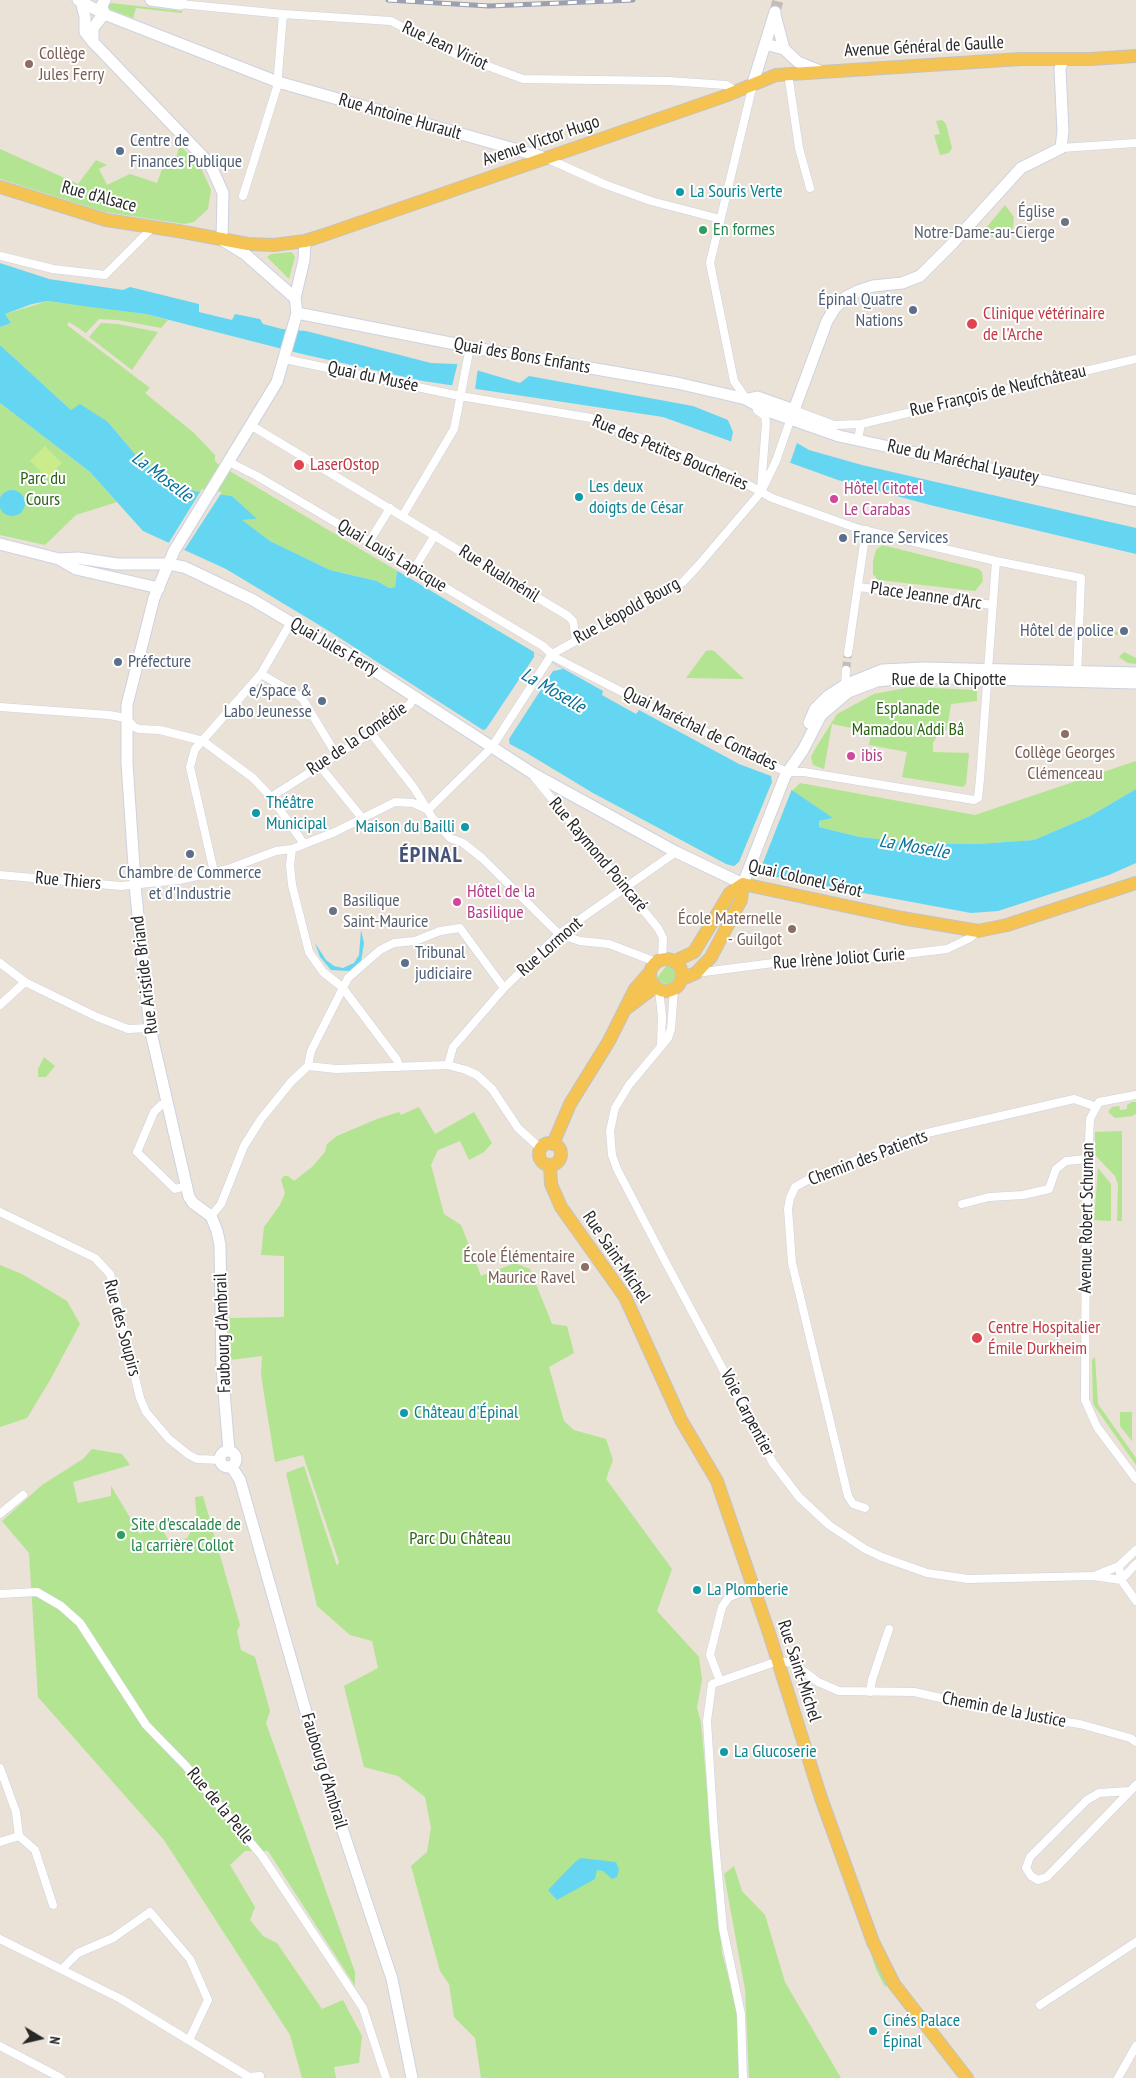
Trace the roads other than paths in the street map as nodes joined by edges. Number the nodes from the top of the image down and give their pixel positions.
1 (81, 0) edge
2 (105, 0) edge
3 (151, 0) edge
4 (180, 2) edge
5 (104, 14) junction
6 (283, 14) junction
7 (93, 42) junction
8 (765, 44) junction
9 (784, 49) junction
10 (1136, 56) edge
11 (1063, 59) junction
12 (820, 71) junction
13 (788, 74) junction
14 (278, 82) junction
15 (754, 83) junction
16 (736, 91) junction
17 (1136, 143) edge
18 (1061, 148) junction
19 (546, 158) junction
20 (0, 187) edge
21 (810, 188) dead end
22 (244, 196) dead end
23 (720, 219) junction
24 (152, 228) junction
25 (222, 240) junction
26 (305, 241) junction
27 (0, 256) edge
28 (295, 298) junction
29 (297, 314) junction
30 (470, 347) junction
31 (285, 359) junction
32 (1136, 359) edge
33 (461, 392) junction
34 (746, 399) junction
35 (792, 414) junction
36 (861, 424) junction
37 (252, 426) junction
38 (858, 439) junction
39 (229, 462) junction
40 (761, 492) junction
41 (1136, 501) edge
42 (390, 508) junction
43 (405, 517) junction
44 (866, 530) junction
45 (435, 535) junction
46 (369, 542) junction
47 (0, 544) edge
48 (59, 559) junction
49 (996, 561) junction
50 (168, 564) junction
51 (414, 569) junction
52 (858, 587) junction
53 (156, 593) junction
54 (993, 605) junction
55 (291, 622) junction
56 (576, 640) junction
57 (848, 653) tunnel mouth
58 (550, 656) junction
59 (846, 670) tunnel mouth
60 (262, 674) junction
61 (1136, 674) edge
62 (988, 675) junction
63 (1077, 677) junction
64 (1136, 682) edge
65 (845, 690) junction
66 (416, 696) junction
67 (0, 708) edge
68 (126, 718) junction
69 (370, 733) junction
70 (203, 741) junction
71 (492, 747) junction
72 (336, 754) junction
73 (319, 765) junction
74 (532, 773) junction
75 (785, 776) junction
76 (271, 797) junction
77 (428, 810) junction
78 (362, 818) junction
79 (304, 844) junction
80 (292, 849) junction
81 (676, 852) junction
82 (214, 872) junction
83 (0, 875) edge
84 (1136, 883) edge
85 (743, 884) junction
86 (135, 886) junction
87 (624, 888) junction
88 (978, 930) junction
89 (559, 934) junction
90 (0, 963) edge
91 (658, 963) junction
92 (696, 973) junction
93 (25, 982) junction
94 (678, 984) junction
95 (342, 987) junction
96 (504, 988) junction
97 (657, 989) junction
98 (0, 1005) edge
99 (627, 1008) junction
100 (150, 1028) junction
101 (661, 1045) junction
102 (448, 1065) junction
103 (308, 1066) junction
104 (399, 1067) junction
105 (1136, 1095) edge
106 (167, 1102) junction
107 (1094, 1106) junction
108 (547, 1146) junction
109 (1087, 1159) junction
110 (550, 1165) junction
111 (186, 1186) junction
112 (962, 1204) dead end
113 (0, 1212) edge
114 (212, 1216) junction
115 (229, 1451) junction
116 (220, 1460) junction
117 (231, 1466) junction
118 (1136, 1479) edge
119 (23, 1495) dead end
120 (865, 1508) dead end
121 (0, 1514) edge
122 (1136, 1550) edge
123 (1136, 1564) edge
124 (1119, 1566) junction
125 (1093, 1576) junction
126 (1121, 1580) junction
127 (753, 1588) junction
128 (0, 1594) edge
129 (1136, 1601) edge
130 (889, 1629) dead end
131 (778, 1661) junction
132 (720, 1681) junction
133 (870, 1692) junction
134 (1136, 1742) edge
135 (0, 1768) edge
136 (1136, 1785) edge
137 (1129, 1792) junction
138 (19, 1836) junction
139 (0, 1842) edge
140 (53, 1904) dead end
141 (0, 1939) edge
142 (1136, 1942) edge
143 (62, 1969) junction
144 (1040, 2005) dead end
145 (189, 2040) junction
146 (0, 2046) edge
147 (1136, 2046) edge
148 (260, 2076) dead end
149 (61, 2078) edge
150 (386, 2078) edge
151 (412, 2078) edge
152 (743, 2078) edge
153 (967, 2078) edge
154 (1118, 2078) edge

1 - 5 street, Rue Antoine Hurault
1 - 7 street
2 - 5 street
3 - 4 street
4 - 6 street, Rue Jean Viriot
5 - 7 street
5 - 14 street, Rue Antoine Hurault
6 - 14 street
6 - 16 street, Rue Jean Viriot
7 - 25 street
8 - 9 street
8 - 9 street
8 - 15 street
9 - 12 street
10 - 11 main road, Avenue Général de Gaulle
11 - 12 main road, Avenue Général de Gaulle
11 - 18 street
12 - 13 main road, Avenue Général de Gaulle
13 - 15 main road, Avenue Victor Hugo
13 - 21 street
14 - 19 street, Rue Antoine Hurault
14 - 22 street
15 - 16 main road, Avenue Victor Hugo
15 - 23 street
16 - 19 main road, Avenue Victor Hugo
17 - 18 street
18 - 35 street
19 - 23 street, Rue Antoine Hurault
19 - 26 main road, Avenue Victor Hugo
20 - 24 main road, Rue d'Alsace
23 - 34 street
24 - 25 main road, Rue d'Alsace
24 - 27 street
25 - 26 main road, Avenue Victor Hugo
25 - 28 street
26 - 28 street
28 - 29 street
29 - 30 street, Quai des Bons Enfants
29 - 31 street, Rue Aristide Briand
30 - 33 street
30 - 34 street, Quai des Bons Enfants
31 - 33 street, Quai du Musée
31 - 37 street, Rue Aristide Briand
32 - 36 street, Rue François de Neufchâteau
33 - 40 street, Rue des Petites Boucheries
33 - 43 street
34 - 35 street, Quai des Bons Enfants
34 - 40 street
35 - 36 street, Rue François de Neufchâteau
35 - 38 street, Rue du Maréchal Lyautey
35 - 40 street, Rue Léopold Bourg
36 - 38 street
37 - 39 street, Rue Aristide Briand
37 - 42 street, Rue Rualménil
38 - 41 street, Rue du Maréchal Lyautey
39 - 46 street, Quai Louis Lapicque
39 - 50 street, Rue Aristide Briand
40 - 44 street, Rue des Petites Boucheries
40 - 56 street, Rue Léopold Bourg
42 - 43 street, Rue Rualménil
42 - 46 street
43 - 45 street, Rue Rualménil
44 - 49 street
44 - 52 street
45 - 51 street
45 - 56 street, Rue Rualménil
46 - 51 street, Quai Louis Lapicque
47 - 48 street
48 - 50 street, Quai Jules Ferry
48 - 53 street
49 - 54 street
49 - 63 street
50 - 53 street, Rue Aristide Briand
50 - 55 street, Quai Jules Ferry
51 - 58 street, Quai Louis Lapicque
52 - 54 street, Place Jeanne d'Arc
52 - 57 street
53 - 68 street, Rue Aristide Briand
54 - 62 street
55 - 60 street
55 - 66 street, Quai Jules Ferry
56 - 58 street, Rue Léopold Bourg
58 - 71 street
58 - 75 street, Quai Maréchal de Contades
59 - 65 street
60 - 70 street
60 - 72 street
61 - 63 street, Rue de la Chipotte
62 - 63 street, Rue de la Chipotte
62 - 65 street, Rue de la Chipotte
62 - 75 street, Quai Maréchal de Contades
63 - 64 street, Rue de la Chipotte
65 - 75 street, Rue de la Chipotte
66 - 69 street, Rue de la Comédie
66 - 71 street, Quai Jules Ferry
67 - 68 street
68 - 70 street
68 - 86 street, Rue Aristide Briand
69 - 72 street, Rue de la Comédie
69 - 77 street
70 - 76 street
70 - 82 street
71 - 74 street, Quai Colonel Sérot
71 - 77 street
72 - 73 street, Rue de la Comédie
73 - 76 street, Rue de la Comédie
73 - 78 street
74 - 81 street, Quai Colonel Sérot
74 - 87 street, Rue Raymond Poincaré
75 - 85 street, Rue de la Chipotte
76 - 79 street
77 - 78 street, Rue Thiers
77 - 89 street
78 - 79 street, Rue Thiers
79 - 80 street, Rue Thiers
80 - 82 street, Rue Thiers
80 - 95 street
81 - 85 street, Quai Colonel Sérot
81 - 87 street, Rue Lormont
82 - 86 street, Rue Thiers
83 - 86 street, Rue Thiers
84 - 88 main road, Quai Colonel Sérot
85 - 88 main road, Quai Colonel Sérot
85 - 91 main road
85 - 92 main road
86 - 100 street, Rue Aristide Briand
87 - 89 street, Rue Lormont
87 - 91 street, Rue Raymond Poincaré
88 - 92 street, Rue Irène Joliot Curie
89 - 91 street
89 - 96 street, Rue Lormont
90 - 93 street
91 - 94 main road
91 - 97 main road
91 - 99 main road
92 - 94 main road
93 - 98 street
93 - 100 street
94 - 97 main road
94 - 101 street, Voie Carpentier
95 - 96 street
95 - 103 street
95 - 104 street
96 - 102 street, Rue Lormont
97 - 99 main road
97 - 101 street
99 - 108 main road
100 - 106 street, Rue Aristide Briand
101 - 125 street, Voie Carpentier
102 - 104 street
102 - 108 street
103 - 104 street
103 - 114 street
105 - 107 street
106 - 111 street, Rue Aristide Briand
106 - 111 street
107 - 109 street, Avenue Robert Schuman
107 - 120 street, Chemin des Patients
108 - 110 main road
108 - 110 main road
109 - 112 street
109 - 118 street, Avenue Robert Schuman
110 - 127 main road, Rue Saint-Michel
111 - 114 street, Rue Aristide Briand
113 - 116 street, Rue des Soupirs
114 - 115 street, Faubourg d'Ambrail
115 - 116 street
115 - 117 street
116 - 117 street
117 - 151 street, Faubourg d'Ambrail
119 - 121 street
122 - 124 street, Voie Carpentier
123 - 126 street
124 - 125 street, Voie Carpentier
124 - 126 street
125 - 126 street, Voie Carpentier
126 - 129 street
127 - 131 main road, Rue Saint-Michel
127 - 132 street
128 - 150 street, Rue de la Pelle
130 - 133 street
131 - 132 street
131 - 133 street, Chemin de la Justice
131 - 153 main road, Rue Saint-Michel
132 - 152 street
133 - 134 street, Chemin de la Justice
135 - 138 street
136 - 137 street
137 - 137 street
138 - 139 street
138 - 140 street
141 - 143 street
142 - 144 street
143 - 145 street
143 - 145 street
145 - 148 street
146 - 149 street
147 - 154 street

